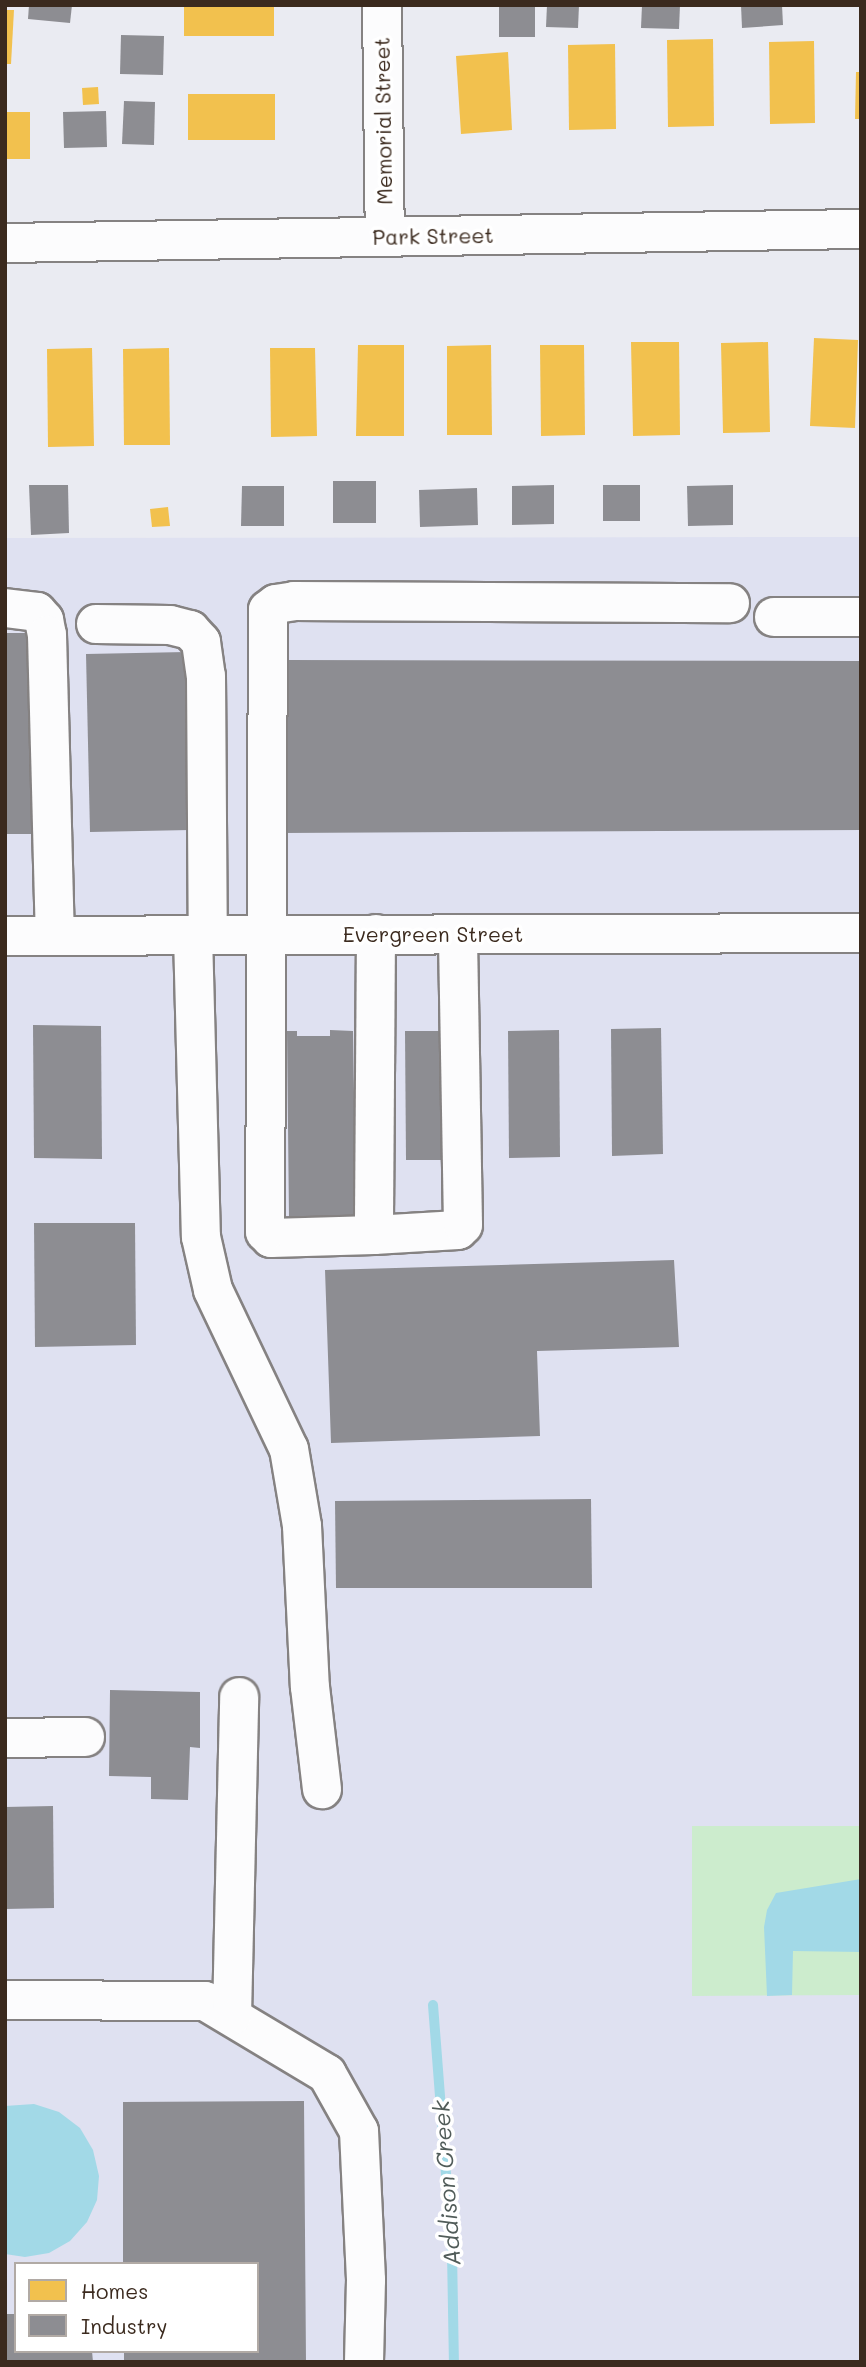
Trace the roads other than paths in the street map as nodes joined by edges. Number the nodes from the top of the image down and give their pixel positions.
1 (382, 5) edge
2 (861, 229) edge
3 (385, 237) junction
4 (5, 243) edge
5 (730, 603) dead end
6 (5, 608) edge
7 (774, 617) dead end
8 (861, 617) edge
9 (96, 624) dead end
10 (861, 933) edge
11 (267, 934) junction
12 (376, 934) junction
13 (458, 934) junction
14 (55, 935) junction
15 (201, 935) junction
16 (5, 936) edge
17 (374, 1235) junction
18 (239, 1697) dead end
19 (85, 1737) dead end
20 (5, 1738) edge
21 (321, 1789) dead end
22 (5, 2000) edge
23 (232, 2016) junction
24 (364, 2362) edge

1 - 3 street, Memorial Street
2 - 3 street, Park Street
3 - 4 street, Park Street
5 - 11 street
6 - 14 street
7 - 8 street
9 - 15 street
10 - 13 street, Evergreen Street
11 - 12 street, Evergreen Street
11 - 15 street, Evergreen Street
11 - 17 street
12 - 13 street, Evergreen Street
12 - 17 street
13 - 17 street
14 - 15 street, Evergreen Street
14 - 16 street, Evergreen Street
15 - 21 street
18 - 23 street
19 - 20 street
22 - 23 street
23 - 24 street

